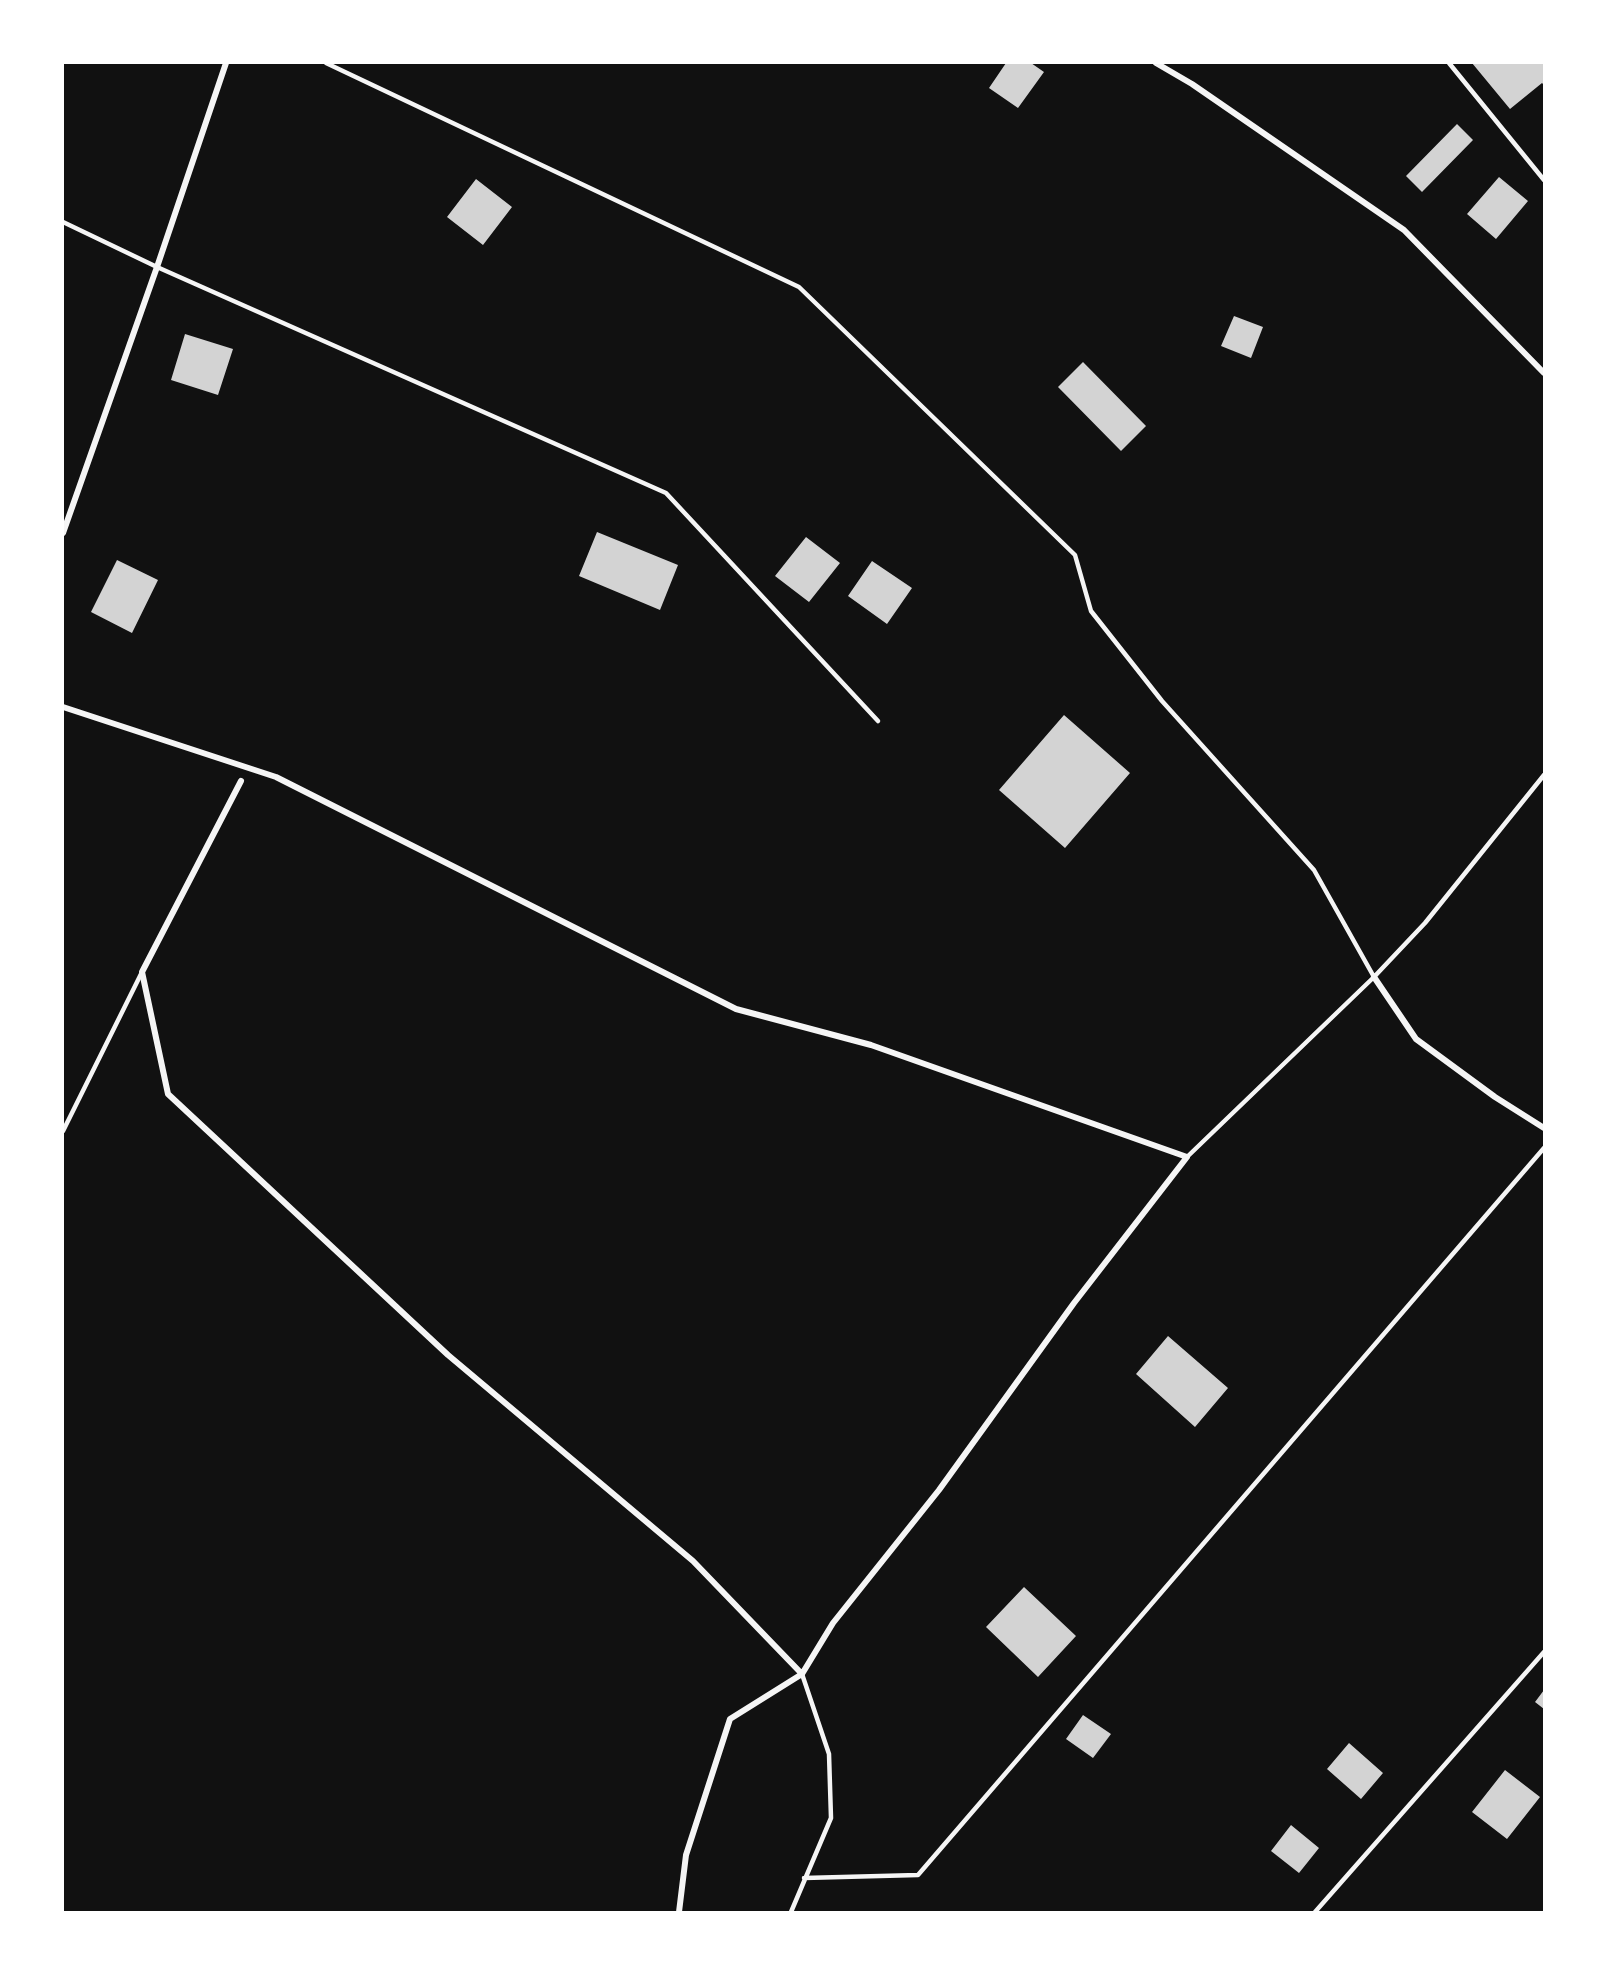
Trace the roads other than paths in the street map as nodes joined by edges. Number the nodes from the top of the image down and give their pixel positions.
1 (226, 63) edge
2 (326, 63) edge
3 (1156, 63) edge
4 (1449, 63) edge
5 (1544, 180) edge
6 (63, 222) edge
7 (157, 267) junction
8 (1544, 373) edge
9 (63, 533) edge
10 (63, 707) edge
11 (878, 721) dead end
12 (1544, 775) edge
13 (241, 782) dead end
14 (142, 972) junction
15 (1374, 977) junction
16 (1544, 1128) edge
17 (63, 1131) edge
18 (1544, 1148) edge
19 (1187, 1156) junction
20 (1544, 1652) edge
21 (802, 1674) junction
22 (804, 1878) junction
23 (680, 1912) edge
24 (791, 1912) edge
25 (1315, 1912) edge

1 - 7 street
2 - 15 lane
3 - 8 street
4 - 5 lane
6 - 7 lane
7 - 9 street
7 - 11 lane
10 - 19 street
12 - 15 lane
13 - 14 street
14 - 17 lane
14 - 21 street
15 - 16 street
15 - 19 lane
18 - 22 lane
19 - 21 street
20 - 25 lane
21 - 22 lane
21 - 23 street
22 - 24 lane

